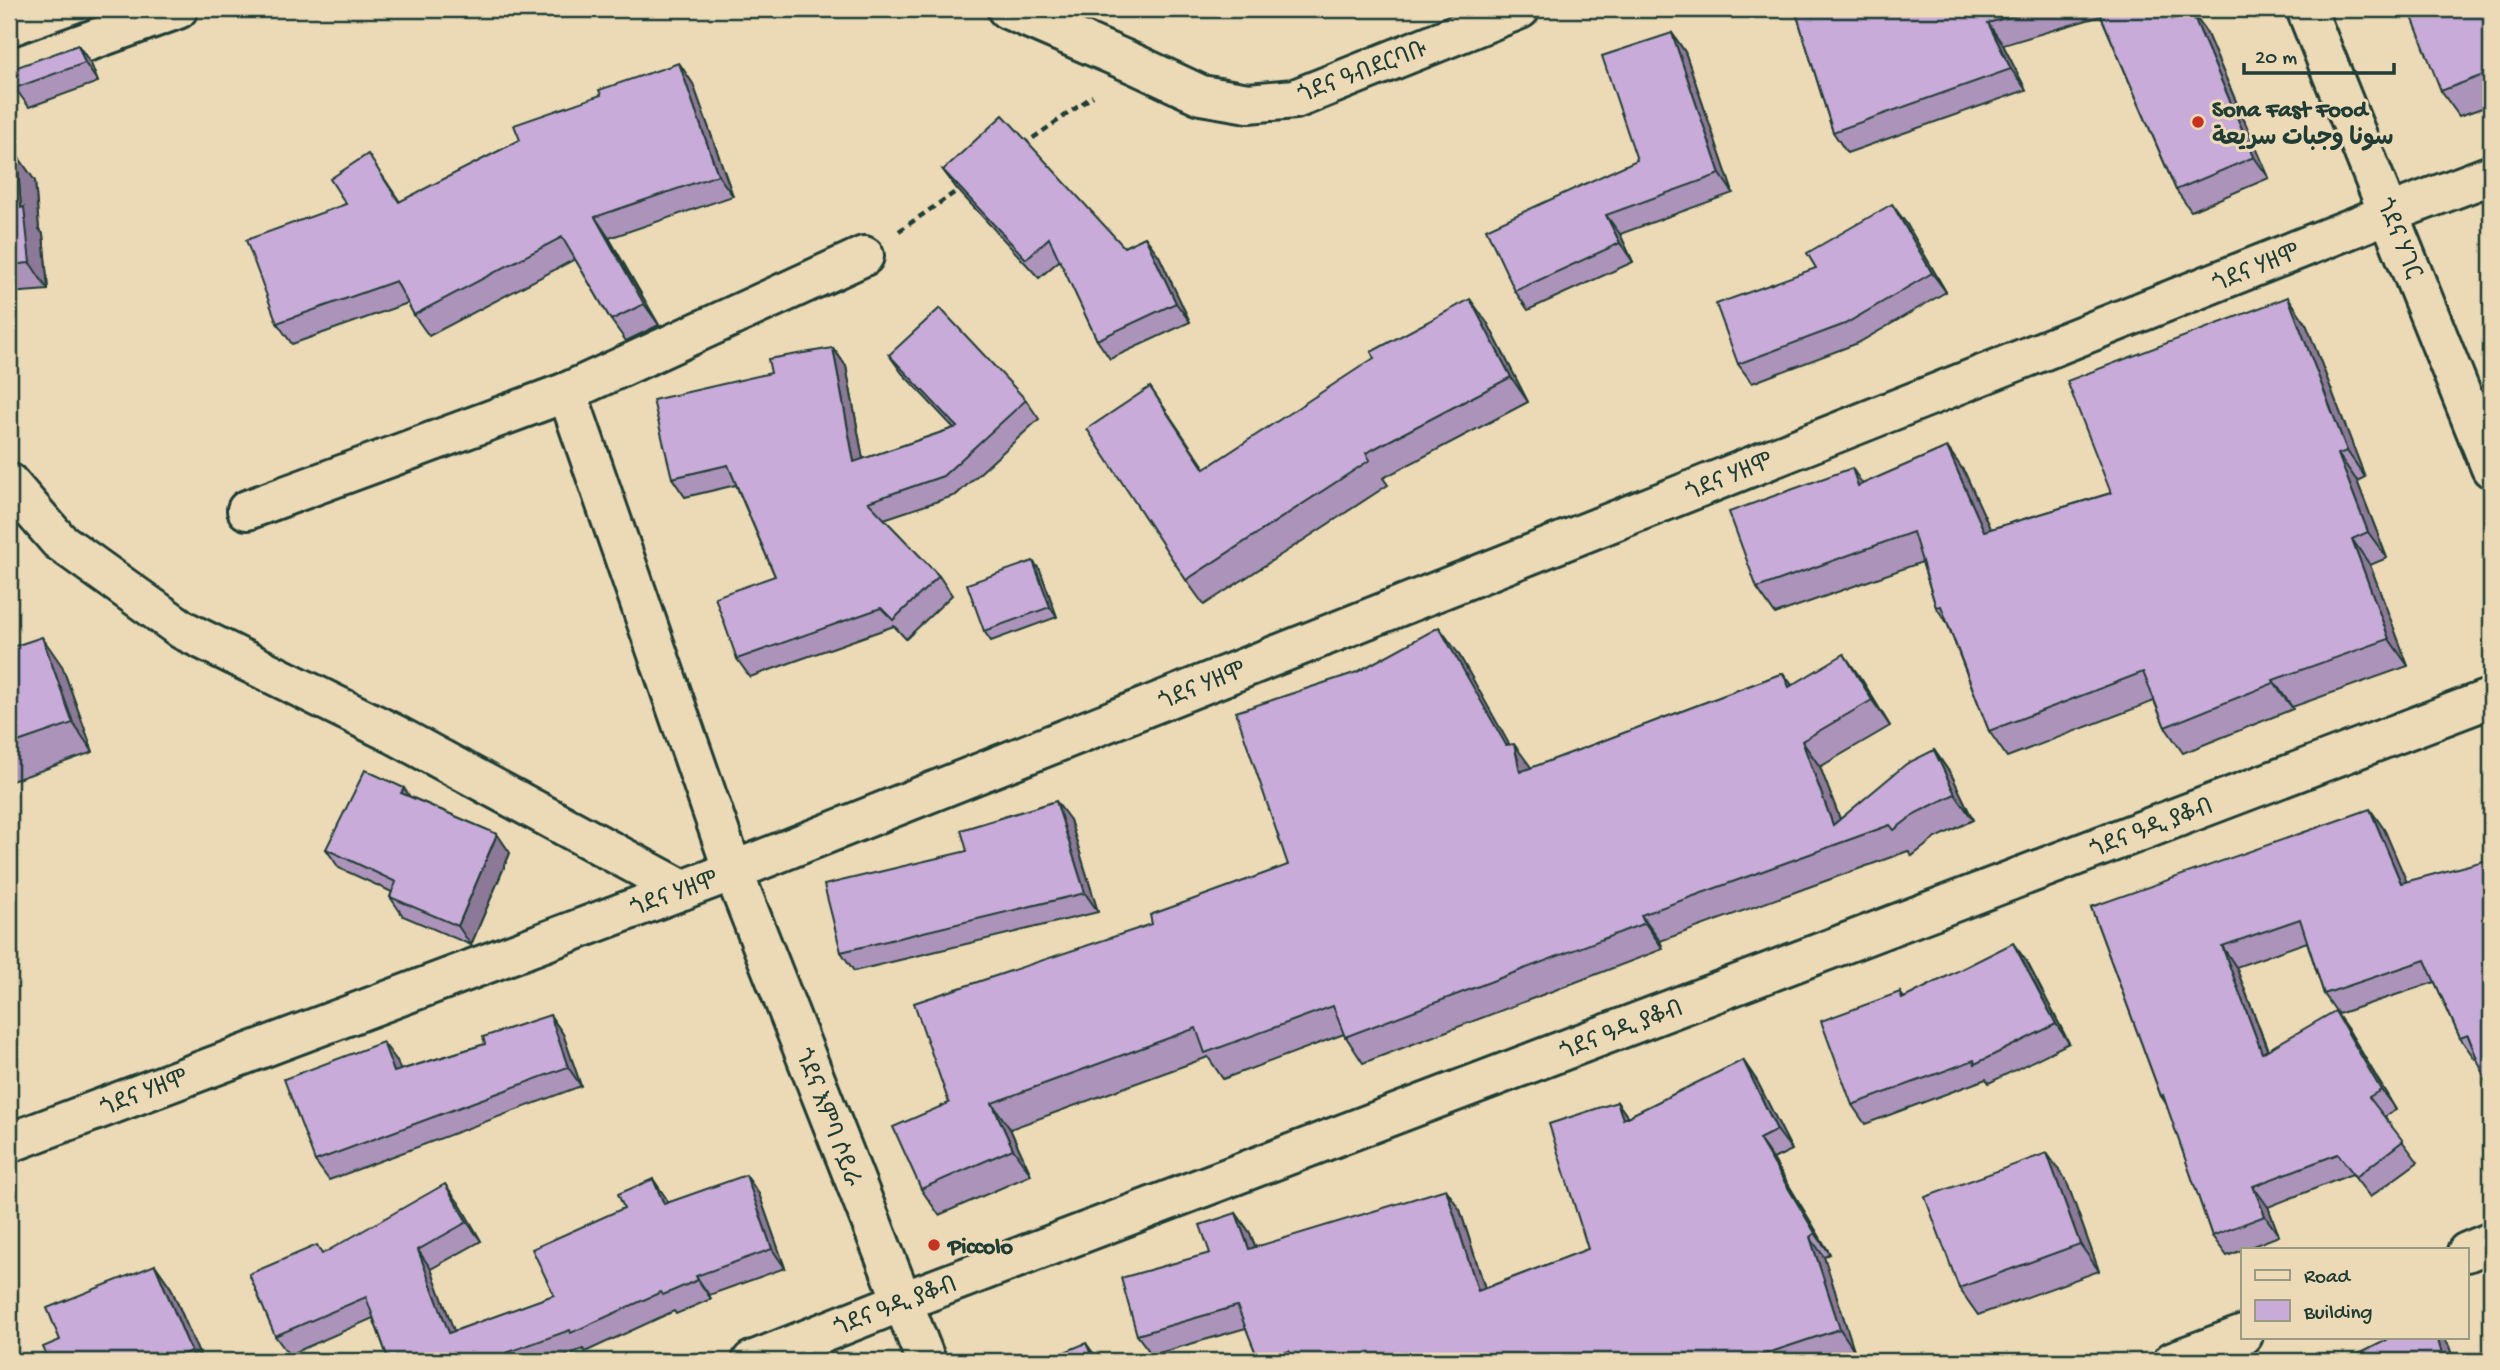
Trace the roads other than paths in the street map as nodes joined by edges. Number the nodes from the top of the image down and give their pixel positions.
1 (178, 9) edge
2 (1007, 9) edge
3 (1520, 9) edge
4 (2306, 9) edge
5 (9, 70) edge
6 (2491, 175) edge
7 (2390, 213) junction
8 (864, 256) road end
9 (567, 392) junction
10 (2491, 468) edge
11 (9, 483) edge
12 (247, 510) dead end
13 (2491, 698) edge
14 (733, 871) junction
15 (683, 890) junction
16 (9, 1143) edge
17 (2491, 1242) edge
18 (2468, 1252) edge
19 (901, 1302) junction
20 (2241, 1336) edge
21 (752, 1361) edge
22 (926, 1361) edge
23 (2173, 1361) edge

1 - 5 street
2 - 3 street, ጎደና ዓብደርባቡ
4 - 7 street, ጎደና ሃገር
6 - 7 street, ጎደና ሃዘሞ
7 - 10 street, ጎደና ሃገር
7 - 14 street, ጎደና ሃዘሞ
8 - 9 street
9 - 12 street
9 - 14 street, ጎደና እምባ ሶይራ
11 - 15 street
13 - 19 street, ጎደና ዓዲ ያቆብ
14 - 15 street, ጎደና ሃዘሞ
14 - 19 street, ጎደና እምባ ሶይራ
15 - 16 street, ጎደና ሃዘሞ
17 - 18 street
19 - 21 street, ጎደና ዓዲ ያቆብ
19 - 22 street, ጎደና እምባ ሶይራ
20 - 23 street

